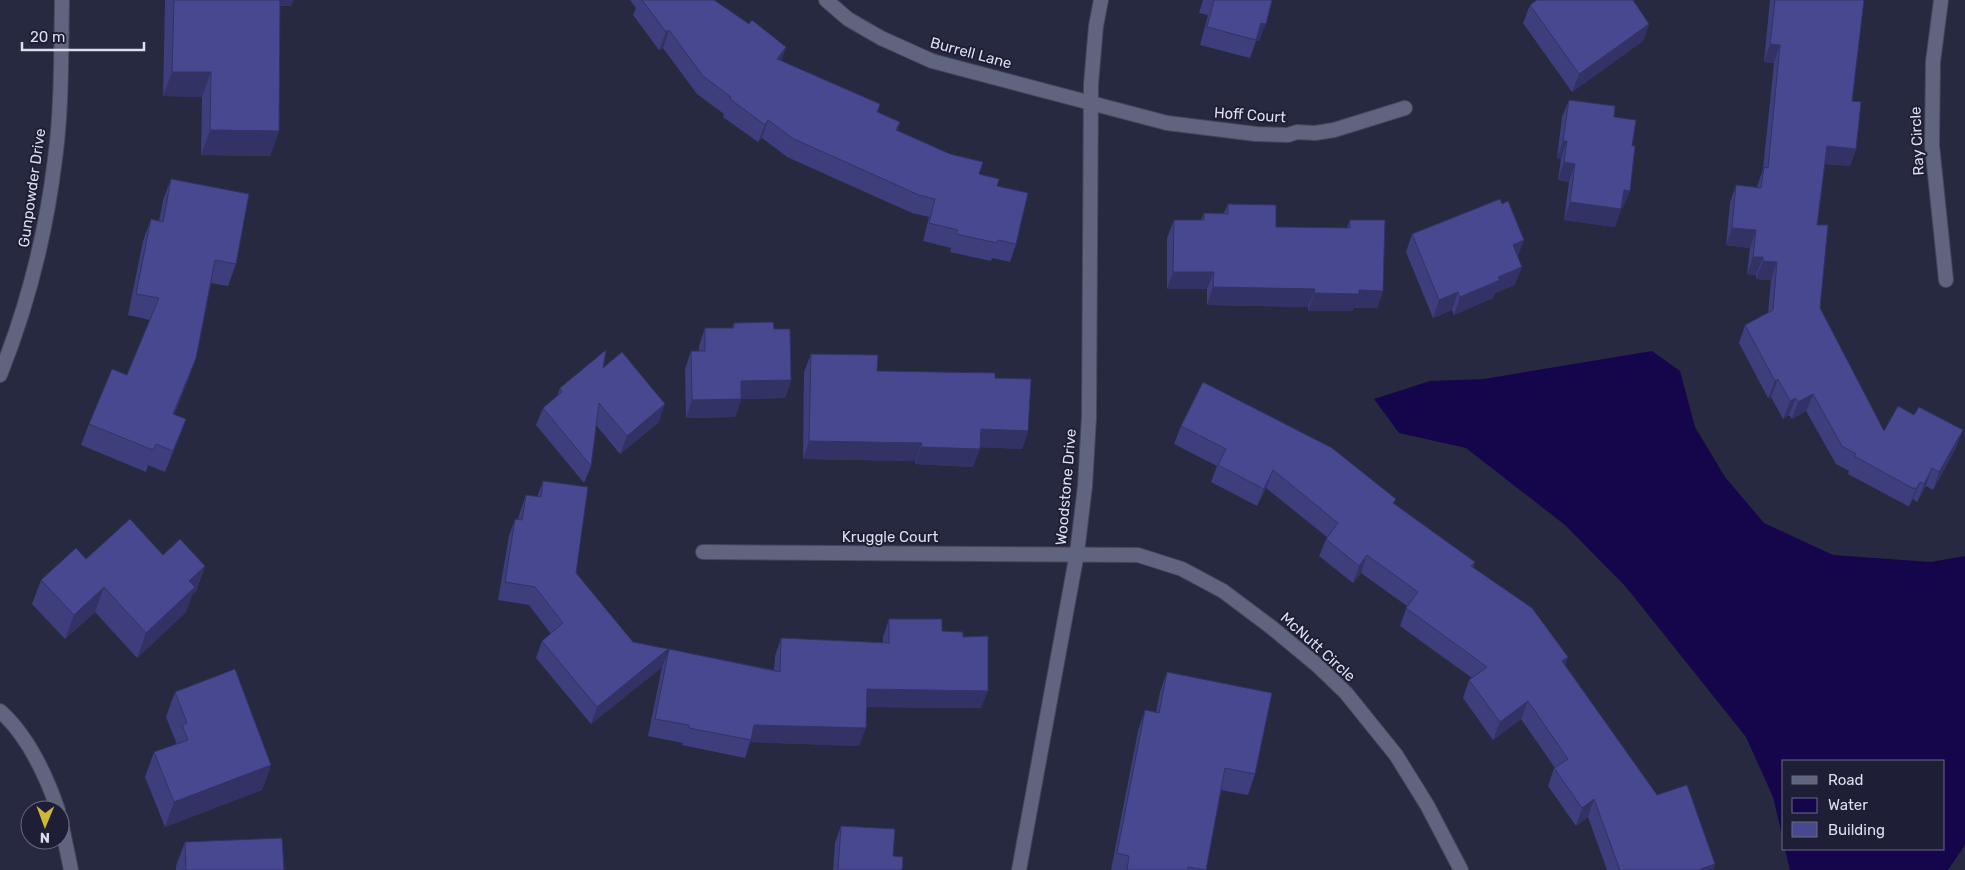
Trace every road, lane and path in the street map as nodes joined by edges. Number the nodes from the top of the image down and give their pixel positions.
1 (62, 0) edge
2 (826, 0) edge
3 (1101, 0) edge
4 (1940, 0) edge
5 (1091, 102) junction
6 (1406, 108) dead end
7 (1946, 280) dead end
8 (0, 375) edge
9 (703, 552) dead end
10 (1077, 553) junction
11 (0, 711) edge
12 (54, 800) edge
13 (67, 850) edge
14 (71, 870) edge
15 (1019, 870) edge
16 (1461, 870) edge

1 - 8 street, Gunpowder Drive
2 - 5 street, Burrell Lane
3 - 5 street, Woodstone Drive
4 - 7 street, Ray Circle
5 - 6 street, Hoff Court
5 - 10 street, Woodstone Drive
9 - 10 street, Kruggle Court
10 - 15 street, Woodstone Drive
10 - 16 street, McNutt Circle
11 - 12 street
13 - 14 street

